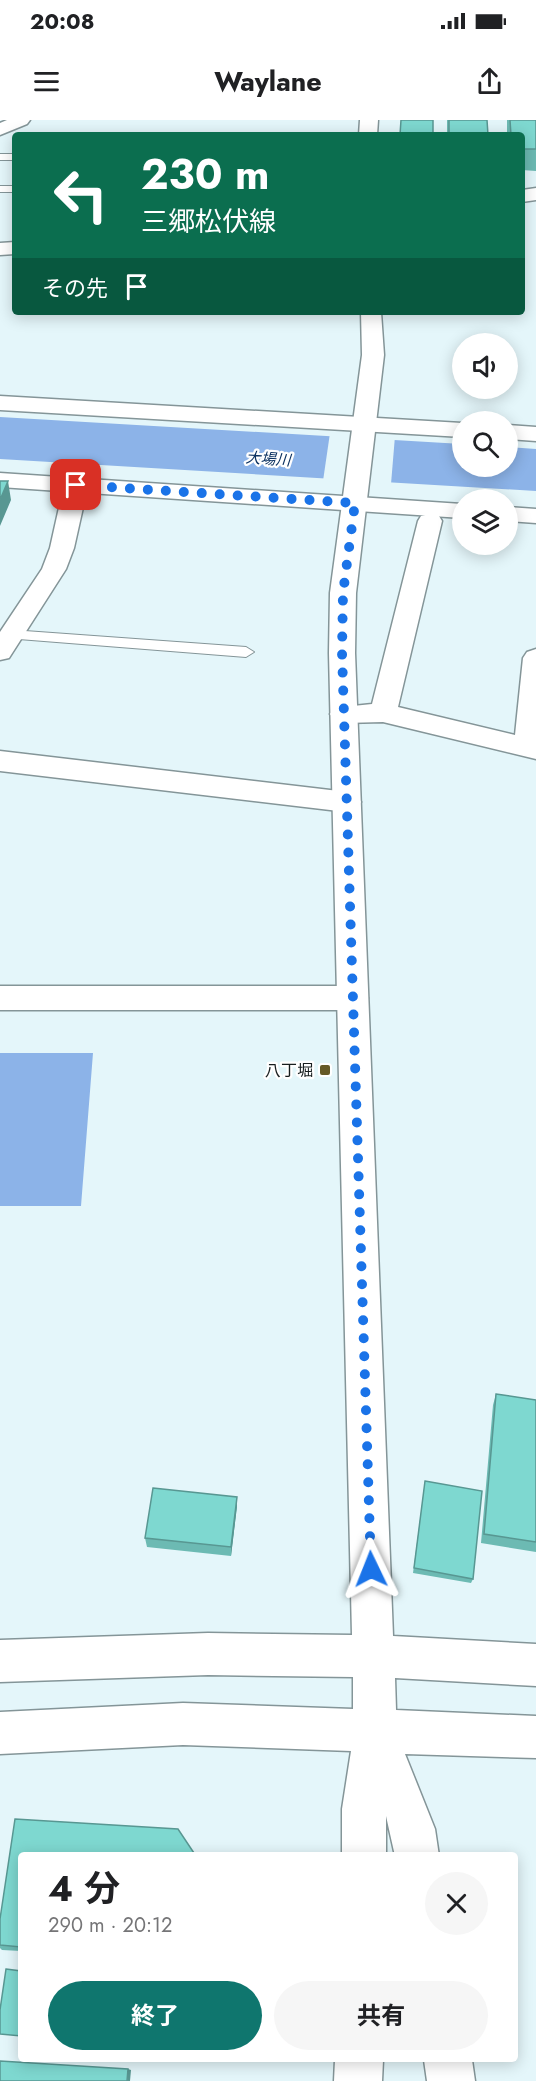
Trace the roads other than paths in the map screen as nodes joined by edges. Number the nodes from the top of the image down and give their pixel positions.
1 (21, 120) edge
2 (0, 130) edge
3 (371, 315) edge
4 (0, 403) edge
5 (364, 428) junction
6 (452, 430) edge
7 (518, 433) edge
8 (536, 434) edge
9 (0, 480) edge
10 (76, 485) junction
11 (356, 497) junction
12 (452, 510) edge
13 (518, 515) edge
14 (536, 516) edge
15 (430, 521) dead end
16 (5, 643) edge
17 (246, 652) dead end
18 (536, 658) edge
19 (383, 713) junction
20 (344, 714) junction
21 (532, 749) edge
22 (0, 761) edge
23 (347, 802) junction
24 (0, 998) edge
25 (352, 998) junction
26 (373, 1656) junction
27 (0, 1661) edge
28 (536, 1665) edge
29 (375, 1730) junction
30 (0, 1733) edge
31 (536, 1737) edge
32 (364, 1852) edge
33 (416, 1852) edge
34 (359, 2062) edge
35 (448, 2062) edge
36 (358, 2081) edge
37 (451, 2081) edge

1 - 2 street
3 - 5 street
4 - 5 street
5 - 6 street
5 - 11 street
7 - 8 street
9 - 10 street
10 - 11 street
10 - 16 street
11 - 12 street
11 - 20 street
13 - 14 street
15 - 19 street
16 - 17 lane
18 - 21 street
19 - 20 street
19 - 21 street
20 - 23 street
22 - 23 street
23 - 25 street
24 - 25 street
25 - 26 street
26 - 27 street
26 - 28 street
26 - 29 street
29 - 30 street
29 - 31 street
29 - 32 street
29 - 33 street
34 - 36 street
35 - 37 street

